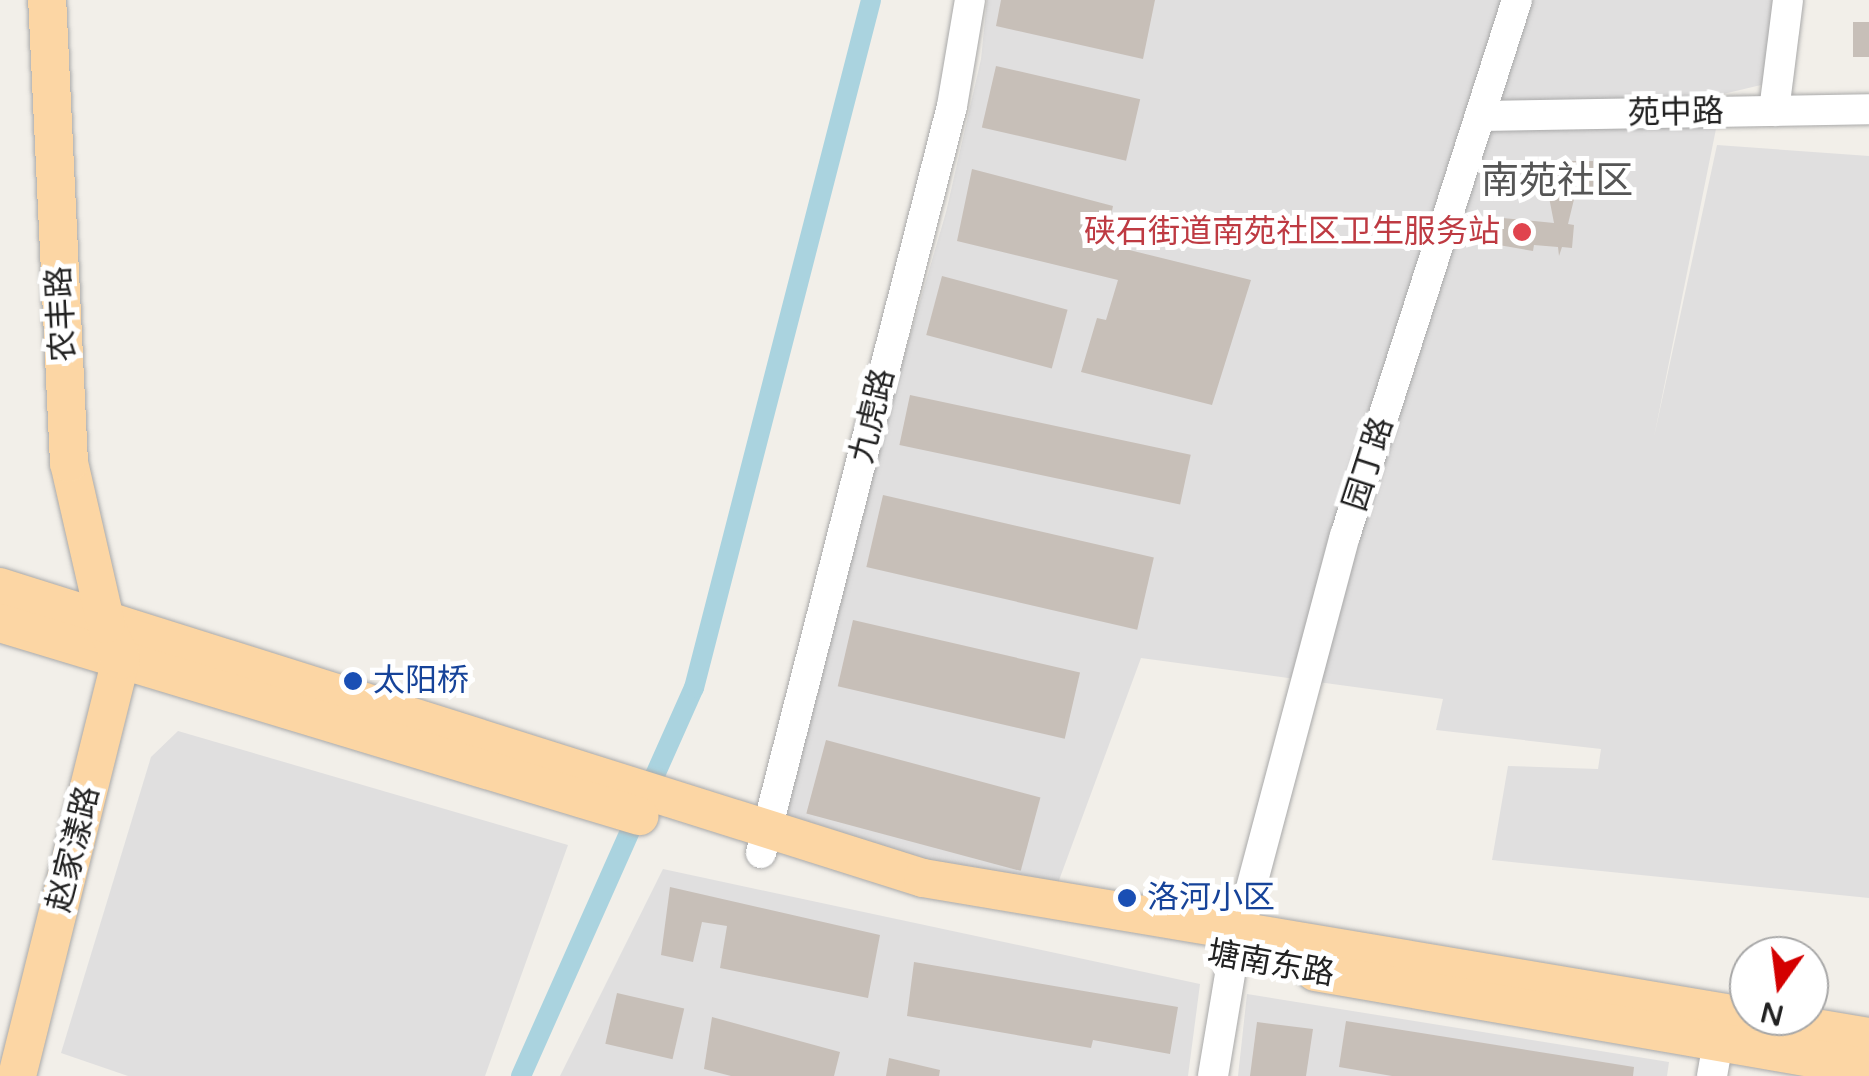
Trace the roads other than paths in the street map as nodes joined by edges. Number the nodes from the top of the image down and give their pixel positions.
1 (47, 0) edge
2 (970, 0) edge
3 (1516, 0) edge
4 (1788, 0) edge
5 (1869, 109) edge
6 (1774, 111) junction
7 (1482, 116) junction
8 (0, 588) edge
9 (0, 623) edge
10 (106, 624) junction
11 (121, 660) junction
12 (601, 792) junction
13 (764, 841) junction
14 (1236, 945) junction
15 (1869, 1037) edge
16 (1718, 1045) edge
17 (1869, 1068) edge
18 (17, 1076) edge
19 (1213, 1076) edge

1 - 10 main road, 农丰路
2 - 13 street, 九虎路
3 - 7 street, 园丁路
4 - 6 street
5 - 6 street, 苑中路
6 - 7 street, 苑中路
7 - 14 street, 园丁路
8 - 10 main road
9 - 11 main road
10 - 11 main road
10 - 12 main road
11 - 12 main road
11 - 18 main road, 赵家漾路
12 - 13 main road, 塘南东路
13 - 14 main road, 塘南东路
14 - 16 main road, 塘南东路
14 - 19 street, 园丁路
15 - 16 main road, 塘南东路
16 - 17 main road, 塘南东路

